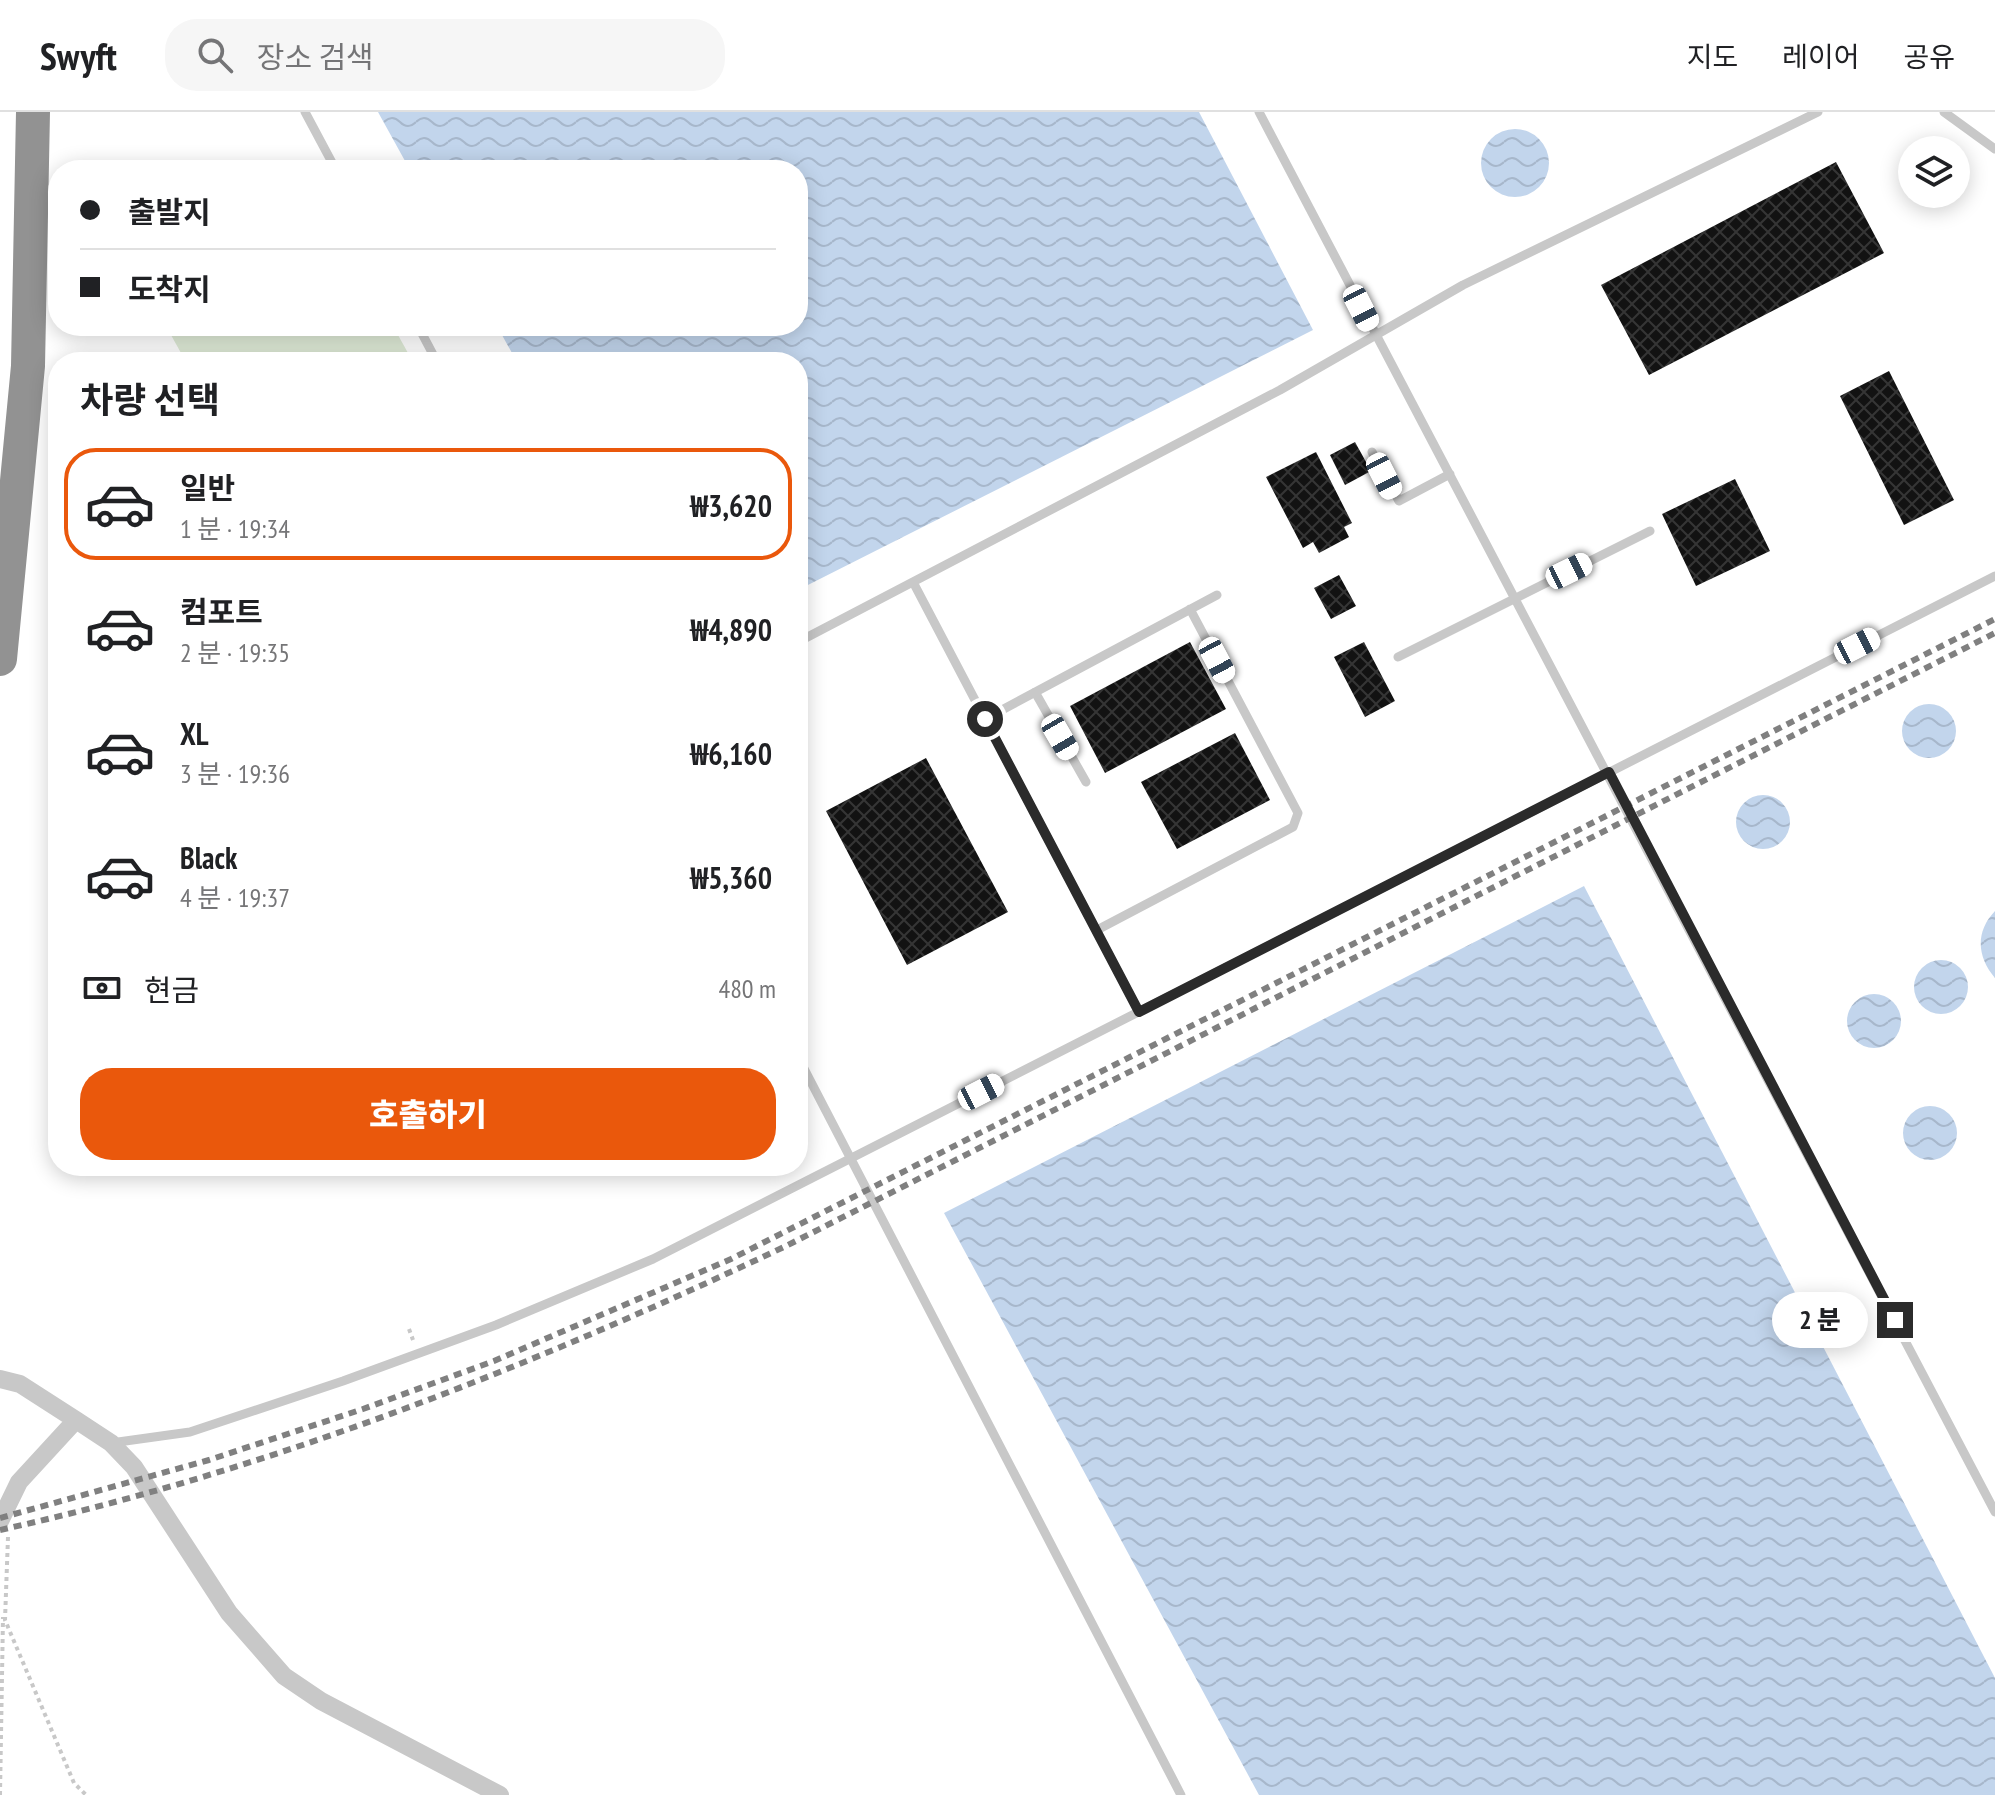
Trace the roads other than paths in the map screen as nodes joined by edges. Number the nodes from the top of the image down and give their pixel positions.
1 (33, 112) edge
2 (305, 112) edge
3 (1259, 112) edge
4 (1818, 112) edge
5 (1944, 112) edge
6 (1995, 149) edge
7 (331, 160) edge
8 (1375, 335) junction
9 (1372, 452) dead end
10 (1450, 474) junction
11 (1650, 531) dead end
12 (1995, 576) edge
13 (913, 582) junction
14 (1217, 595) dead end
15 (1516, 597) junction
16 (1190, 609) junction
17 (808, 637) edge
18 (1398, 657) dead end
19 (0, 659) edge
20 (1035, 692) junction
21 (985, 719) junction
22 (1609, 772) junction
23 (1086, 782) dead end
24 (1097, 930) junction
25 (1139, 1012) junction
26 (808, 1077) edge
27 (850, 1159) junction
28 (0, 1379) edge
29 (76, 1420) junction
30 (111, 1443) junction
31 (1995, 1512) edge
32 (0, 1521) edge
33 (500, 1795) edge
34 (1181, 1795) edge

1 - 19 highway
2 - 7 lane
3 - 8 lane
4 - 8 lane
5 - 6 lane
8 - 10 lane
8 - 13 lane
9 - 10 lane
10 - 15 lane
11 - 15 lane
12 - 22 lane
13 - 17 lane
13 - 21 lane
14 - 16 lane
15 - 18 lane
15 - 22 lane
16 - 20 lane
16 - 24 lane
20 - 21 lane
20 - 23 lane
21 - 24 lane
22 - 25 lane
22 - 31 lane
24 - 25 lane
25 - 27 lane
26 - 27 lane
27 - 30 lane
27 - 34 lane
28 - 29 street
29 - 30 street
29 - 32 street
30 - 33 street

